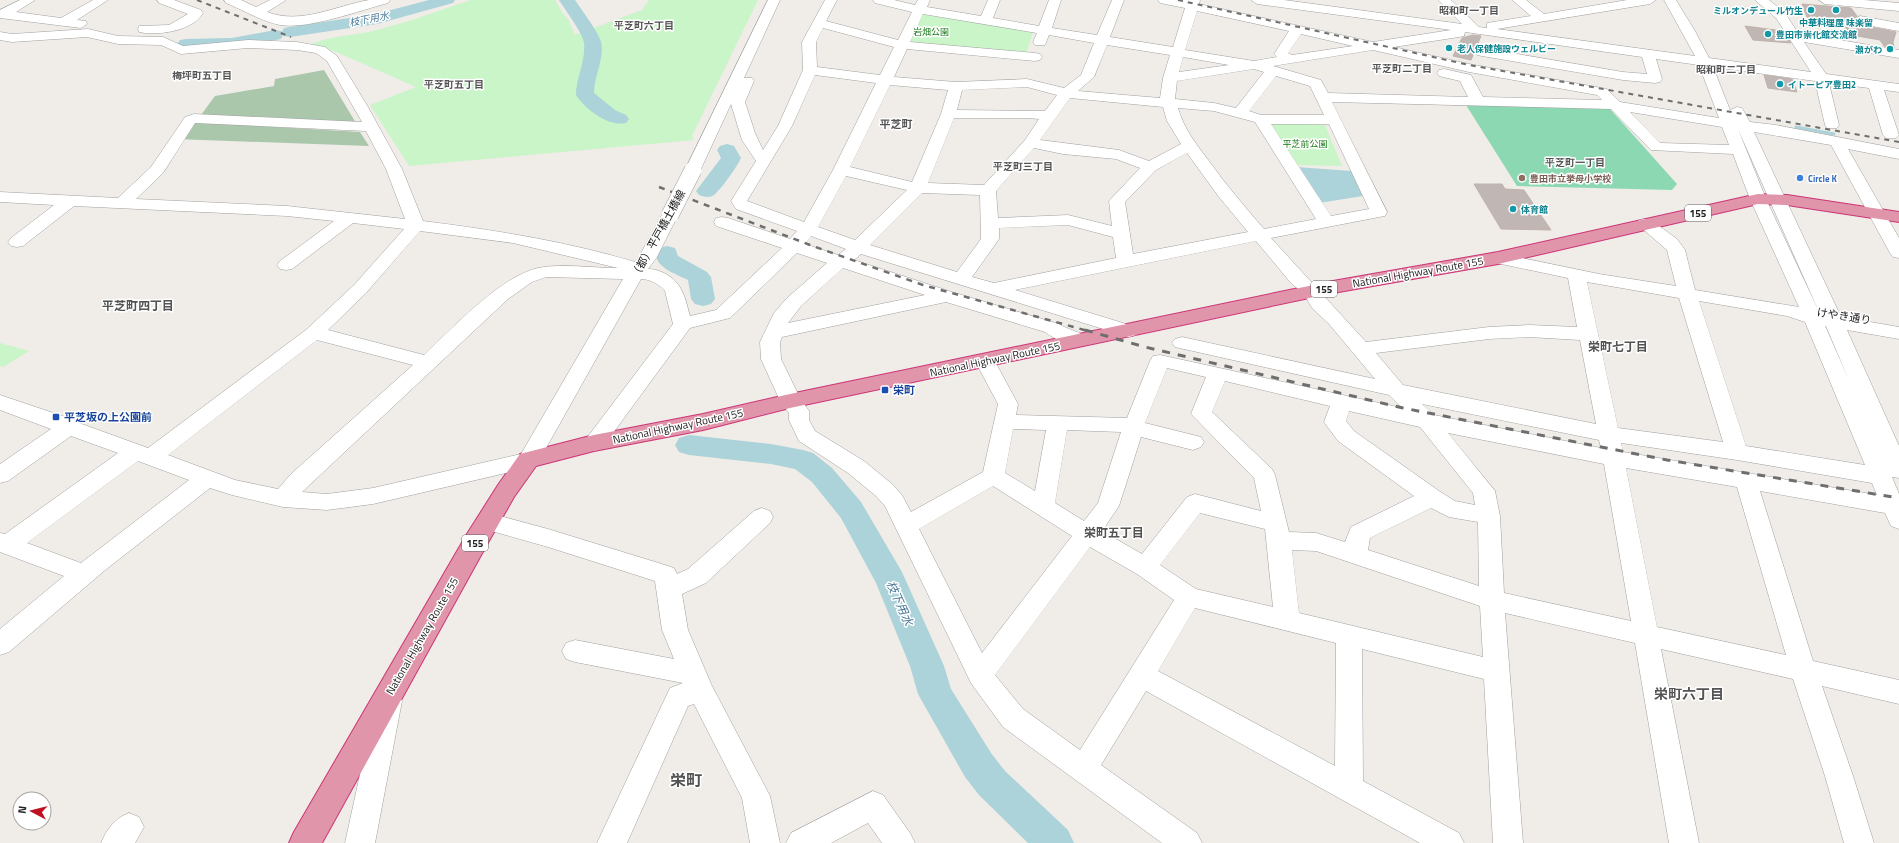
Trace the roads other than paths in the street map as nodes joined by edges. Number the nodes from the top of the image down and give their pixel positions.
1 (29, 0) edge
2 (102, 0) edge
3 (163, 0) edge
4 (230, 0) edge
5 (280, 0) edge
6 (384, 0) edge
7 (785, 0) edge
8 (831, 0) edge
9 (879, 0) edge
10 (994, 0) edge
11 (1055, 0) edge
12 (1118, 0) edge
13 (1164, 0) edge
14 (1257, 0) edge
15 (1444, 0) edge
16 (1518, 0) edge
17 (1579, 0) edge
18 (1650, 0) edge
19 (1670, 0) edge
20 (1681, 0) edge
21 (1761, 0) edge
22 (1825, 0) edge
23 (1273, 1) edge
24 (1194, 3) edge
25 (772, 4) edge
26 (922, 5) edge
27 (1352, 6) edge
28 (1899, 7) edge
29 (1595, 9) junction
30 (256, 12) junction
31 (2, 14) edge
32 (1540, 18) junction
33 (986, 20) junction
34 (1860, 20) dead end
35 (63, 22) junction
36 (818, 23) junction
37 (103, 26) junction
38 (117, 27) dead end
39 (1899, 27) edge
40 (131, 28) dead end
41 (1297, 29) junction
42 (1045, 30) junction
43 (1475, 30) junction
44 (1490, 32) junction
45 (88, 33) junction
46 (0, 36) edge
47 (1795, 36) junction
48 (1102, 39) junction
49 (1395, 44) junction
50 (902, 45) junction
51 (1373, 47) junction
52 (1178, 52) junction
53 (1337, 52) junction
54 (1648, 54) junction
55 (1899, 54) edge
56 (1035, 57) junction
57 (1290, 60) junction
58 (1711, 62) junction
59 (1255, 65) junction
60 (1474, 65) junction
61 (810, 70) junction
62 (1273, 70) junction
63 (1821, 77) junction
64 (1170, 78) junction
65 (885, 80) junction
66 (1026, 82) junction
67 (1875, 84) junction
68 (956, 86) junction
69 (1899, 88) edge
70 (1066, 93) junction
71 (1323, 97) junction
72 (1478, 102) junction
73 (1168, 104) junction
74 (1614, 105) junction
75 (1240, 112) junction
76 (948, 114) junction
77 (1049, 116) junction
78 (1260, 119) junction
79 (1335, 120) junction
80 (1737, 125) junction
81 (1832, 125) dead end
82 (372, 127) junction
83 (1891, 135) dead end
84 (1837, 142) junction
85 (1030, 144) junction
86 (1189, 146) junction
87 (1738, 150) junction
88 (1899, 154) edge
89 (763, 160) junction
90 (1150, 167) junction
91 (841, 170) junction
92 (918, 188) junction
93 (988, 190) junction
94 (0, 197) edge
95 (1758, 199) junction
96 (1779, 199) junction
97 (69, 201) junction
98 (122, 203) junction
99 (1877, 213) junction
100 (1899, 216) edge
101 (349, 218) junction
102 (722, 222) dead end
103 (1326, 222) junction
104 (990, 223) junction
105 (1645, 224) junction
106 (416, 225) junction
107 (808, 229) junction
108 (1121, 234) junction
109 (1261, 236) junction
110 (17, 242) dead end
111 (793, 247) junction
112 (857, 247) junction
113 (1899, 253) edge
114 (1498, 258) junction
115 (1125, 261) junction
116 (841, 262) junction
117 (286, 265) dead end
118 (637, 271) junction
119 (1576, 274) junction
120 (961, 279) junction
121 (994, 289) junction
122 (1312, 292) junction
123 (1687, 293) junction
124 (945, 296) junction
125 (1820, 316) junction
126 (683, 324) junction
127 (1899, 324) edge
128 (1129, 331) junction
129 (314, 332) junction
130 (774, 332) junction
131 (1899, 333) edge
132 (1589, 334) junction
133 (1078, 340) junction
134 (1182, 343) dead end
135 (1362, 349) junction
136 (985, 361) junction
137 (428, 362) junction
138 (1218, 373) junction
139 (1396, 390) junction
140 (790, 401) junction
141 (1342, 402) junction
142 (1, 404) edge
143 (1426, 421) junction
144 (1004, 422) junction
145 (1058, 423) junction
146 (70, 426) junction
147 (1133, 428) junction
148 (1609, 434) junction
149 (1193, 442) dead end
150 (594, 443) junction
151 (1737, 452) junction
152 (143, 455) junction
153 (1613, 458) junction
154 (528, 460) junction
155 (1890, 473) edge
156 (0, 475) edge
157 (993, 476) junction
158 (207, 478) junction
159 (1746, 480) junction
160 (1431, 497) junction
161 (283, 499) junction
162 (1043, 506) junction
163 (1896, 513) edge
164 (1489, 516) junction
165 (762, 517) dead end
166 (489, 522) junction
167 (906, 526) junction
168 (1277, 532) junction
169 (1087, 534) junction
170 (3, 544) edge
171 (1355, 554) junction
172 (1145, 567) junction
173 (85, 574) junction
174 (669, 589) junction
175 (1189, 597) junction
176 (1492, 600) junction
177 (1287, 621) junction
178 (1647, 635) junction
179 (1349, 637) junction
180 (0, 644) edge
181 (575, 651) dead end
182 (1803, 670) junction
183 (1496, 671) junction
184 (1141, 675) junction
185 (980, 676) junction
186 (697, 682) junction
187 (391, 691) junction
188 (1899, 692) edge
189 (1083, 770) junction
190 (1349, 788) junction
191 (313, 840) edge
192 (360, 843) edge
193 (612, 843) edge
194 (765, 843) edge
195 (801, 843) edge
196 (900, 843) edge
197 (1187, 843) edge
198 (1449, 843) edge
199 (1508, 843) edge
200 (1684, 843) edge
201 (1859, 843) edge

1 - 31 street
2 - 35 street
3 - 40 street
4 - 30 street
5 - 30 street
6 - 30 street
7 - 89 street
8 - 36 street
9 - 26 street
10 - 33 street
11 - 42 street
12 - 48 street
13 - 24 street
14 - 23 street
15 - 43 street
16 - 32 street
17 - 29 street
18 - 29 street
19 - 58 street
20 - 58 street
21 - 47 street
22 - 28 street
23 - 27 street
24 - 41 street
24 - 52 street
25 - 118 street, （都）平戸橋土橋線, bridge
26 - 33 street
26 - 50 street
27 - 43 street
27 - 49 street
29 - 32 street
31 - 35 street
32 - 43 street
33 - 42 street
34 - 39 street
35 - 37 street
36 - 50 street
36 - 61 street
37 - 38 street
37 - 45 street
41 - 51 street
41 - 57 street
42 - 48 street
42 - 56 street
43 - 44 street
43 - 49 street
44 - 54 street
44 - 60 street
45 - 46 street
45 - 82 street
47 - 55 street
47 - 63 street
48 - 52 street
48 - 70 street
49 - 51 street
50 - 56 street
50 - 65 street
51 - 53 street
51 - 60 street
52 - 59 street
52 - 64 street
53 - 57 street
53 - 60 street
54 - 58 street
54 - 60 street
56 - 66 street
57 - 59 street
58 - 63 street
58 - 80 street
59 - 62 street
59 - 64 street
60 - 72 street
60 - 74 street
61 - 65 street
61 - 89 street
62 - 71 street
62 - 75 street
63 - 67 street
63 - 81 street
64 - 73 street
65 - 68 street
65 - 91 street
66 - 68 street
66 - 70 street
67 - 69 street
67 - 83 street
68 - 76 street
70 - 73 street
70 - 77 street
71 - 72 street
71 - 79 street
72 - 74 street
73 - 75 street
73 - 86 street
74 - 80 street
74 - 87 street
75 - 78 street
76 - 77 street
76 - 92 street
77 - 85 street
78 - 79 street
78 - 103 street
79 - 103 street
80 - 84 street
80 - 87 street
80 - 96 street
82 - 98 street
82 - 106 street
84 - 88 street
84 - 99 street
85 - 90 street
85 - 93 street
86 - 90 street
86 - 109 street
87 - 95 street
89 - 107 street
90 - 108 street
91 - 92 street
91 - 107 street
92 - 93 street
92 - 112 street
93 - 104 street
94 - 97 street
95 - 96 highway, National Highway Route 155 / 155
95 - 105 highway, National Highway Route 155 / 155
95 - 125 street
96 - 99 highway, National Highway Route 155 / 155
96 - 125 street
97 - 98 street
97 - 110 street
98 - 101 street
99 - 100 highway, National Highway Route 155 / 155
99 - 113 street
101 - 106 street
101 - 117 street
102 - 111 street
103 - 109 street
104 - 108 street
104 - 120 street
105 - 114 highway, National Highway Route 155 / 155
105 - 123 street
106 - 118 street
106 - 129 street
107 - 111 street
107 - 112 street
108 - 115 street
109 - 115 street
109 - 122 street
111 - 116 street
111 - 126 street
112 - 116 street
112 - 120 street
114 - 119 street
114 - 122 highway, National Highway Route 155 / 155
115 - 121 street
116 - 124 street
116 - 130 street
118 - 126 street
118 - 137 street
118 - 154 street, （都）平戸橋土橋線
119 - 123 street
119 - 132 street
120 - 121 street
121 - 128 street
122 - 128 highway, National Highway Route 155 / 155
122 - 135 street
123 - 125 street
123 - 151 street
124 - 130 street
124 - 133 street
125 - 127 street, けやき通り
125 - 131 street
125 - 155 street
126 - 150 street
128 - 133 highway, National Highway Route 155 / 155
129 - 137 street
129 - 152 street
130 - 140 street
132 - 135 street
132 - 148 street
133 - 136 highway, National Highway Route 155 / 155
134 - 139 street
135 - 139 street
136 - 140 highway, National Highway Route 155 / 155
136 - 144 street
137 - 161 street
138 - 141 street
138 - 147 street
138 - 168 street
139 - 143 street
139 - 148 street
140 - 150 highway, National Highway Route 155 / 155
140 - 167 street
141 - 143 street
141 - 160 street
142 - 146 street
143 - 153 street
143 - 164 street
144 - 145 street
144 - 157 street
145 - 147 street
145 - 162 street
146 - 152 street
146 - 156 street
147 - 149 street
147 - 169 street
148 - 151 street
148 - 153 street
150 - 154 highway, National Highway Route 155 / 155
151 - 155 street
152 - 158 street
152 - 170 street
153 - 159 street
153 - 178 street
154 - 161 street
154 - 166 highway, National Highway Route 155 / 155
155 - 163 street
157 - 162 street
157 - 167 street
158 - 161 street
158 - 173 street
159 - 163 street
159 - 182 street
160 - 164 street
160 - 171 street
162 - 169 street
164 - 176 street
165 - 174 street
166 - 174 street
166 - 187 highway, National Highway Route 155 / 155
167 - 185 street
168 - 171 street
168 - 172 street
168 - 177 street
169 - 172 street
169 - 185 street
170 - 173 street
171 - 176 street
172 - 175 street
173 - 180 street
174 - 186 street
175 - 177 street
175 - 184 street
176 - 178 street
176 - 183 street
177 - 179 street
178 - 182 street
178 - 200 street
179 - 183 street
179 - 190 street
181 - 186 street
182 - 188 street
182 - 201 street
183 - 199 street
184 - 189 street
184 - 190 street
185 - 189 street
186 - 193 street
186 - 194 street
187 - 191 highway, National Highway Route 155 / 155
187 - 192 street
189 - 197 street
190 - 198 street
195 - 196 street

